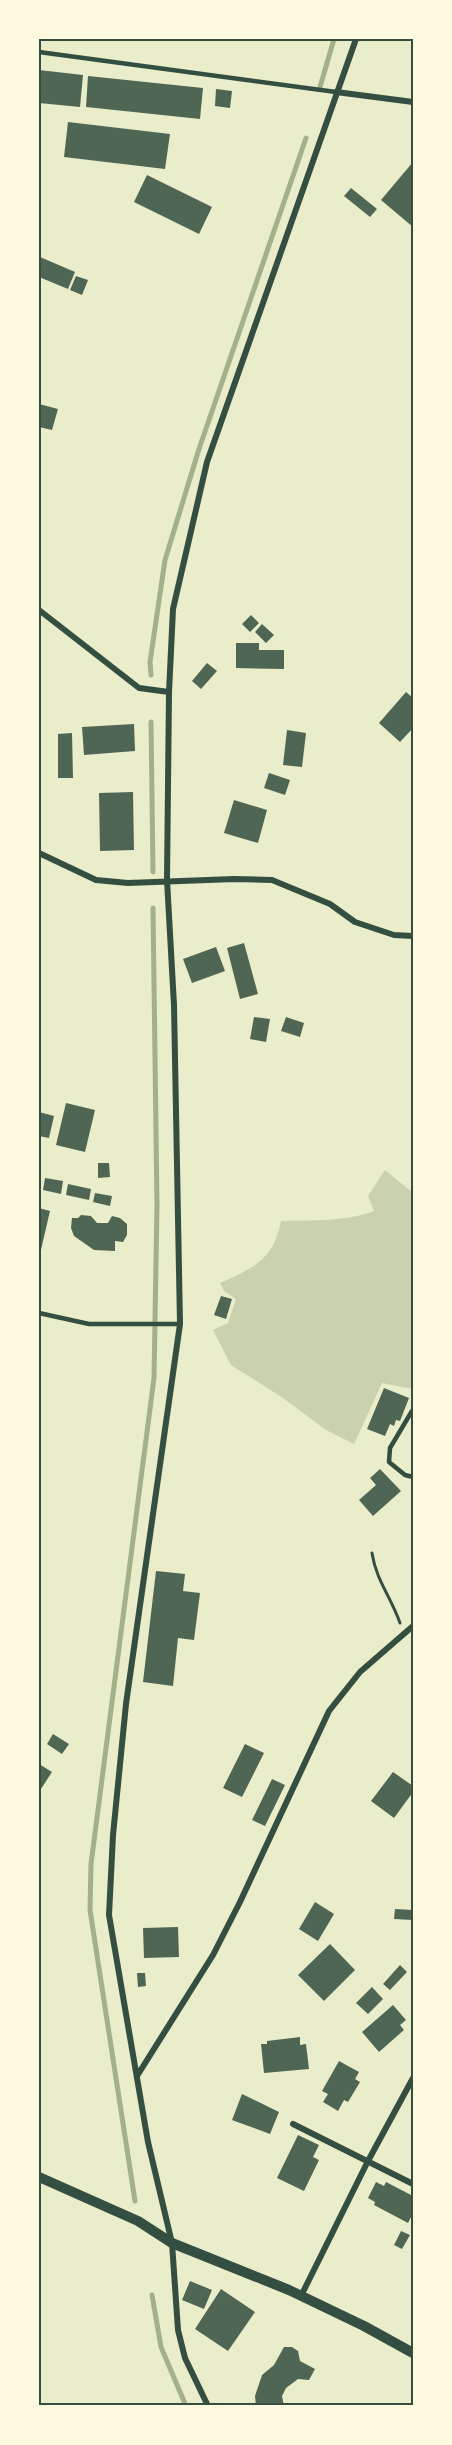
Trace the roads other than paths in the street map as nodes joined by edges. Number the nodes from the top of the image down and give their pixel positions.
1 (356, 39) edge
2 (39, 52) edge
3 (336, 92) junction
4 (413, 102) edge
5 (39, 610) edge
6 (169, 692) junction
7 (39, 852) edge
8 (167, 880) junction
9 (413, 936) edge
10 (39, 1313) edge
11 (180, 1324) junction
12 (412, 1411) edge
13 (413, 1478) edge
14 (413, 1626) edge
15 (137, 2077) junction
16 (413, 2078) edge
17 (293, 2124) dead end
18 (368, 2162) junction
19 (39, 2177) edge
20 (413, 2184) edge
21 (172, 2243) junction
22 (301, 2296) junction
23 (413, 2354) edge
24 (208, 2406) edge

1 - 3 street
2 - 3 lane
3 - 4 street
3 - 6 street
5 - 6 street
6 - 8 street
7 - 8 street
8 - 9 street
8 - 11 street
10 - 11 lane
11 - 15 street
12 - 13 lane
14 - 15 street
15 - 21 street
16 - 18 street
17 - 18 street
18 - 20 street
18 - 22 street
19 - 21 street
21 - 22 street
21 - 24 street
22 - 23 street

